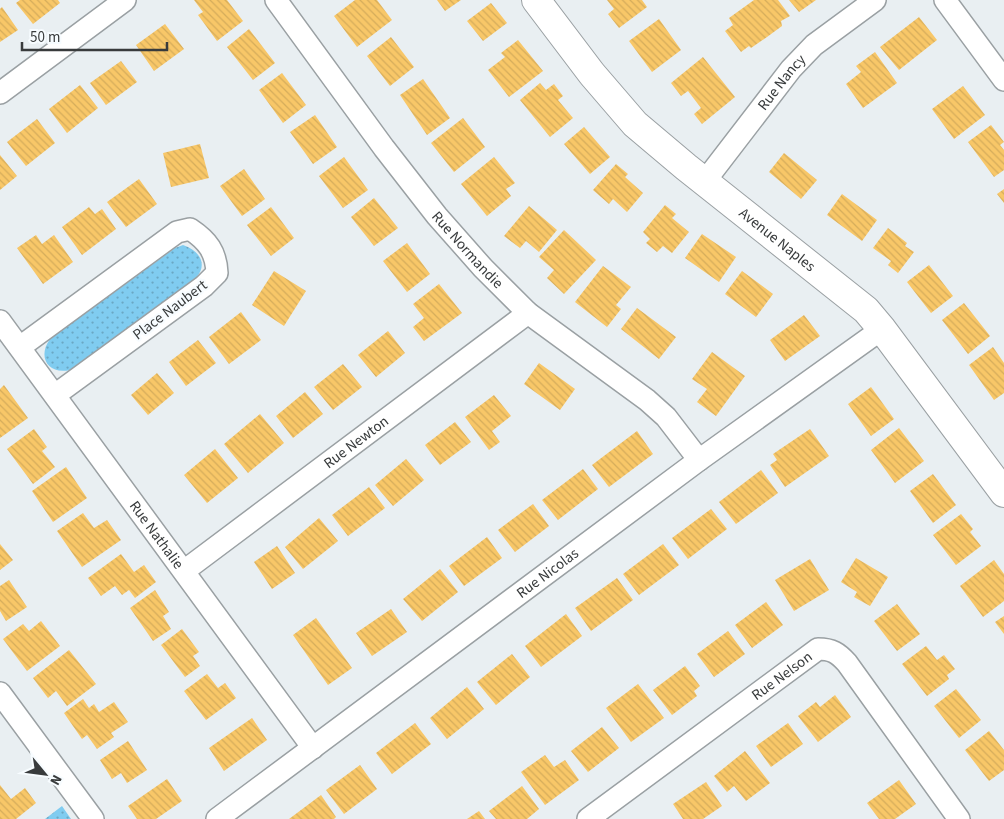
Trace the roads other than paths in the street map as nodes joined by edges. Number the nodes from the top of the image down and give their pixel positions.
1 (125, 0) edge
2 (276, 0) edge
3 (536, 0) edge
4 (875, 0) edge
5 (945, 0) edge
6 (1004, 80) edge
7 (0, 93) edge
8 (705, 181) junction
9 (528, 313) junction
10 (0, 321) edge
11 (882, 329) junction
12 (20, 347) junction
13 (55, 395) junction
14 (699, 460) junction
15 (1004, 493) edge
16 (184, 571) junction
17 (0, 694) edge
18 (313, 748) junction
19 (92, 819) edge
20 (217, 819) edge
21 (588, 819) edge
22 (959, 819) edge

1 - 7 street
2 - 9 street, Rue Normandie
3 - 8 street, Avenue Naples
4 - 8 street, Rue Nancy
5 - 6 street
8 - 11 street, Avenue Naples
9 - 14 street, Rue Normandie
9 - 16 street, Rue Newton
10 - 12 street, Rue Nathalie
11 - 14 street, Rue Nicolas
11 - 15 street, Avenue Naples
12 - 13 street, Rue Nathalie
12 - 13 street, Place Naubert
13 - 16 street, Rue Nathalie
14 - 18 street, Rue Nicolas
16 - 18 street, Rue Nathalie
17 - 19 street
18 - 20 street, Rue Nicolas
21 - 22 street, Rue Nelson

